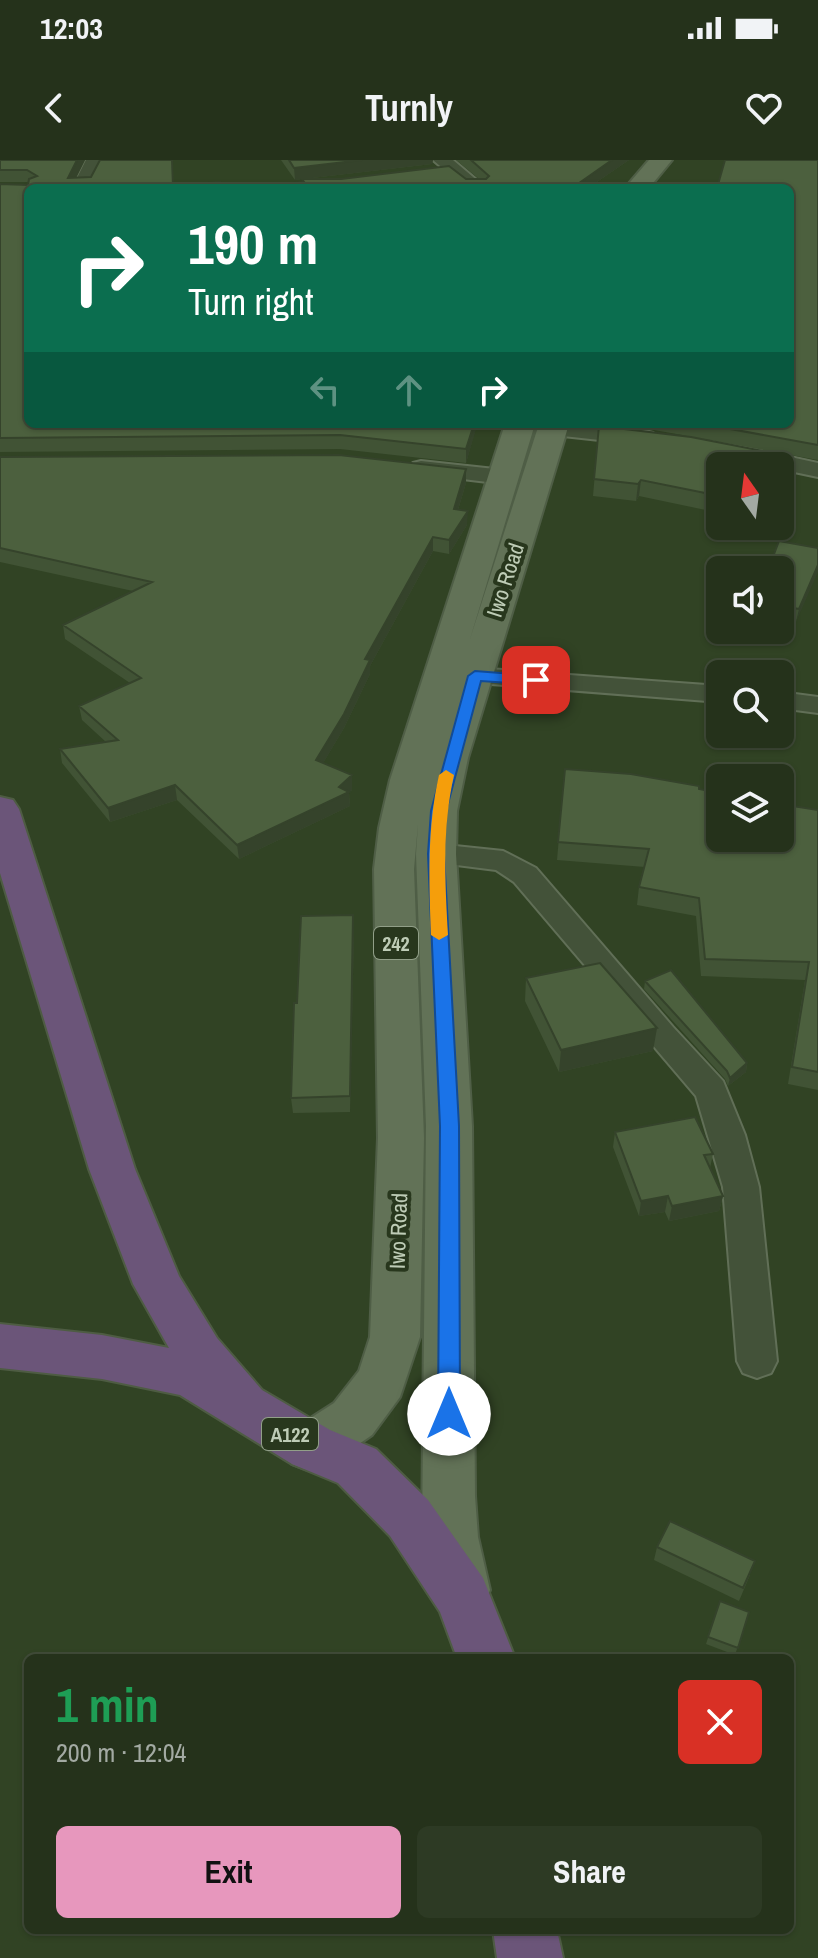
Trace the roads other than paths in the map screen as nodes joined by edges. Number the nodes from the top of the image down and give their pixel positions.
1 (95, 160) edge
2 (661, 160) edge
3 (685, 162) dead end
4 (446, 165) edge
5 (422, 174) edge
6 (83, 184) edge
7 (472, 184) edge
8 (640, 184) edge
9 (668, 184) edge
10 (541, 428) edge
11 (542, 428) edge
12 (567, 428) edge
13 (400, 466) edge
14 (818, 470) edge
15 (504, 477) junction
16 (475, 676) junction
17 (706, 693) edge
18 (794, 702) edge
19 (818, 705) edge
20 (0, 809) edge
21 (436, 854) junction
22 (0, 1346) edge
23 (757, 1361) dead end
24 (244, 1407) junction
25 (311, 1447) junction
26 (463, 1597) junction
27 (484, 1654) edge
28 (500, 1934) edge
29 (526, 1934) edge
30 (497, 1958) edge
31 (530, 1958) edge

1 - 6 street
2 - 8 main road
3 - 9 main road
4 - 5 street
4 - 7 street
10 - 15 main road, Iwo Road / 242
11 - 16 main road, Iwo Road
12 - 14 street
13 - 15 street
15 - 25 main road, Iwo Road / 242
16 - 17 street
16 - 21 main road, Iwo Road
18 - 19 street
20 - 24 highway
21 - 23 street
21 - 26 main road, Iwo Road
22 - 24 highway, A122
24 - 25 highway, A122
25 - 26 highway, A122
26 - 27 highway, A122
28 - 30 highway
29 - 31 highway

